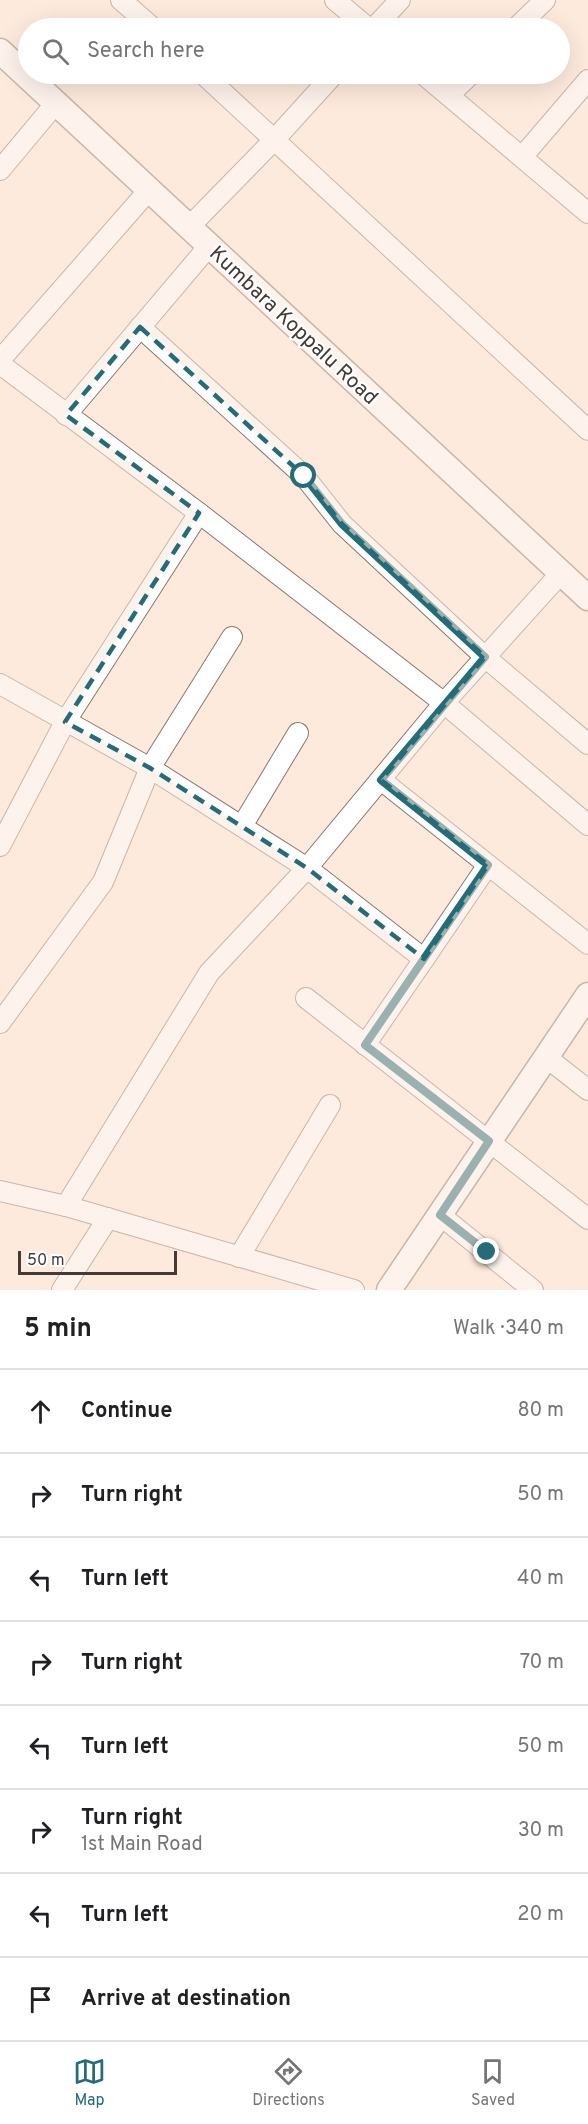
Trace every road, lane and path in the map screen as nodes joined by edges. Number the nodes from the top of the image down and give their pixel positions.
1 (121, 0) edge
2 (335, 0) edge
3 (400, 0) edge
4 (545, 0) edge
5 (142, 18) edge
6 (356, 18) edge
7 (383, 18) edge
8 (526, 18) edge
9 (0, 51) edge
10 (18, 68) edge
11 (588, 80) edge
12 (36, 84) edge
13 (214, 84) edge
14 (325, 84) edge
15 (435, 84) edge
16 (461, 84) edge
17 (449, 95) junction
18 (56, 103) junction
19 (275, 139) junction
20 (522, 157) junction
21 (0, 170) edge
22 (149, 190) junction
23 (588, 213) edge
24 (189, 227) junction
25 (209, 246) junction
26 (140, 327) junction
27 (0, 360) edge
28 (0, 364) edge
29 (66, 415) junction
30 (588, 430) edge
31 (199, 513) junction
32 (561, 573) junction
33 (588, 598) edge
34 (232, 637) dead end
35 (485, 657) junction
36 (0, 684) edge
37 (444, 703) junction
38 (65, 722) junction
39 (298, 733) dead end
40 (588, 744) edge
41 (150, 768) junction
42 (381, 780) junction
43 (588, 825) edge
44 (242, 826) junction
45 (0, 846) edge
46 (488, 865) junction
47 (307, 867) junction
48 (588, 944) edge
49 (424, 959) junction
50 (588, 995) edge
51 (306, 998) dead end
52 (0, 1023) edge
53 (365, 1045) junction
54 (546, 1057) junction
55 (588, 1090) edge
56 (330, 1105) dead end
57 (489, 1141) junction
58 (0, 1191) edge
59 (66, 1206) junction
60 (440, 1215) junction
61 (108, 1218) junction
62 (588, 1219) edge
63 (239, 1257) junction
64 (62, 1290) edge
65 (354, 1290) edge
66 (389, 1290) edge
67 (533, 1290) edge

1 - 5 street
2 - 6 street
3 - 7 street
4 - 8 street
9 - 10 street, Kumbara Koppalu Road
11 - 20 street
12 - 18 street, Kumbara Koppalu Road
13 - 19 street
14 - 19 street
15 - 17 street
16 - 17 street
17 - 20 street
18 - 21 street
18 - 22 street, Kumbara Koppalu Road
19 - 24 street
19 - 30 street
20 - 23 street
22 - 24 street, Kumbara Koppalu Road
22 - 27 street
24 - 25 street, Kumbara Koppalu Road
25 - 26 street
25 - 32 street, Kumbara Koppalu Road
26 - 29 street
26 - 35 street
28 - 29 street
29 - 31 street
31 - 37 street
31 - 38 street
32 - 33 street, Kumbara Koppalu Road
32 - 35 street
34 - 41 street
35 - 37 street
35 - 40 street
36 - 38 street
37 - 42 street
37 - 43 street
38 - 41 street
38 - 45 street
39 - 44 street
41 - 44 street
41 - 52 street
42 - 46 street
42 - 47 street
44 - 47 street
46 - 48 street
46 - 49 street
47 - 49 street
47 - 59 street
49 - 53 street
50 - 54 street
51 - 53 street
53 - 57 street
54 - 55 street
54 - 57 street
56 - 63 street
57 - 60 street
57 - 62 street
58 - 59 street
59 - 61 street
60 - 66 street
60 - 67 street
61 - 63 street
61 - 64 street
63 - 65 street

